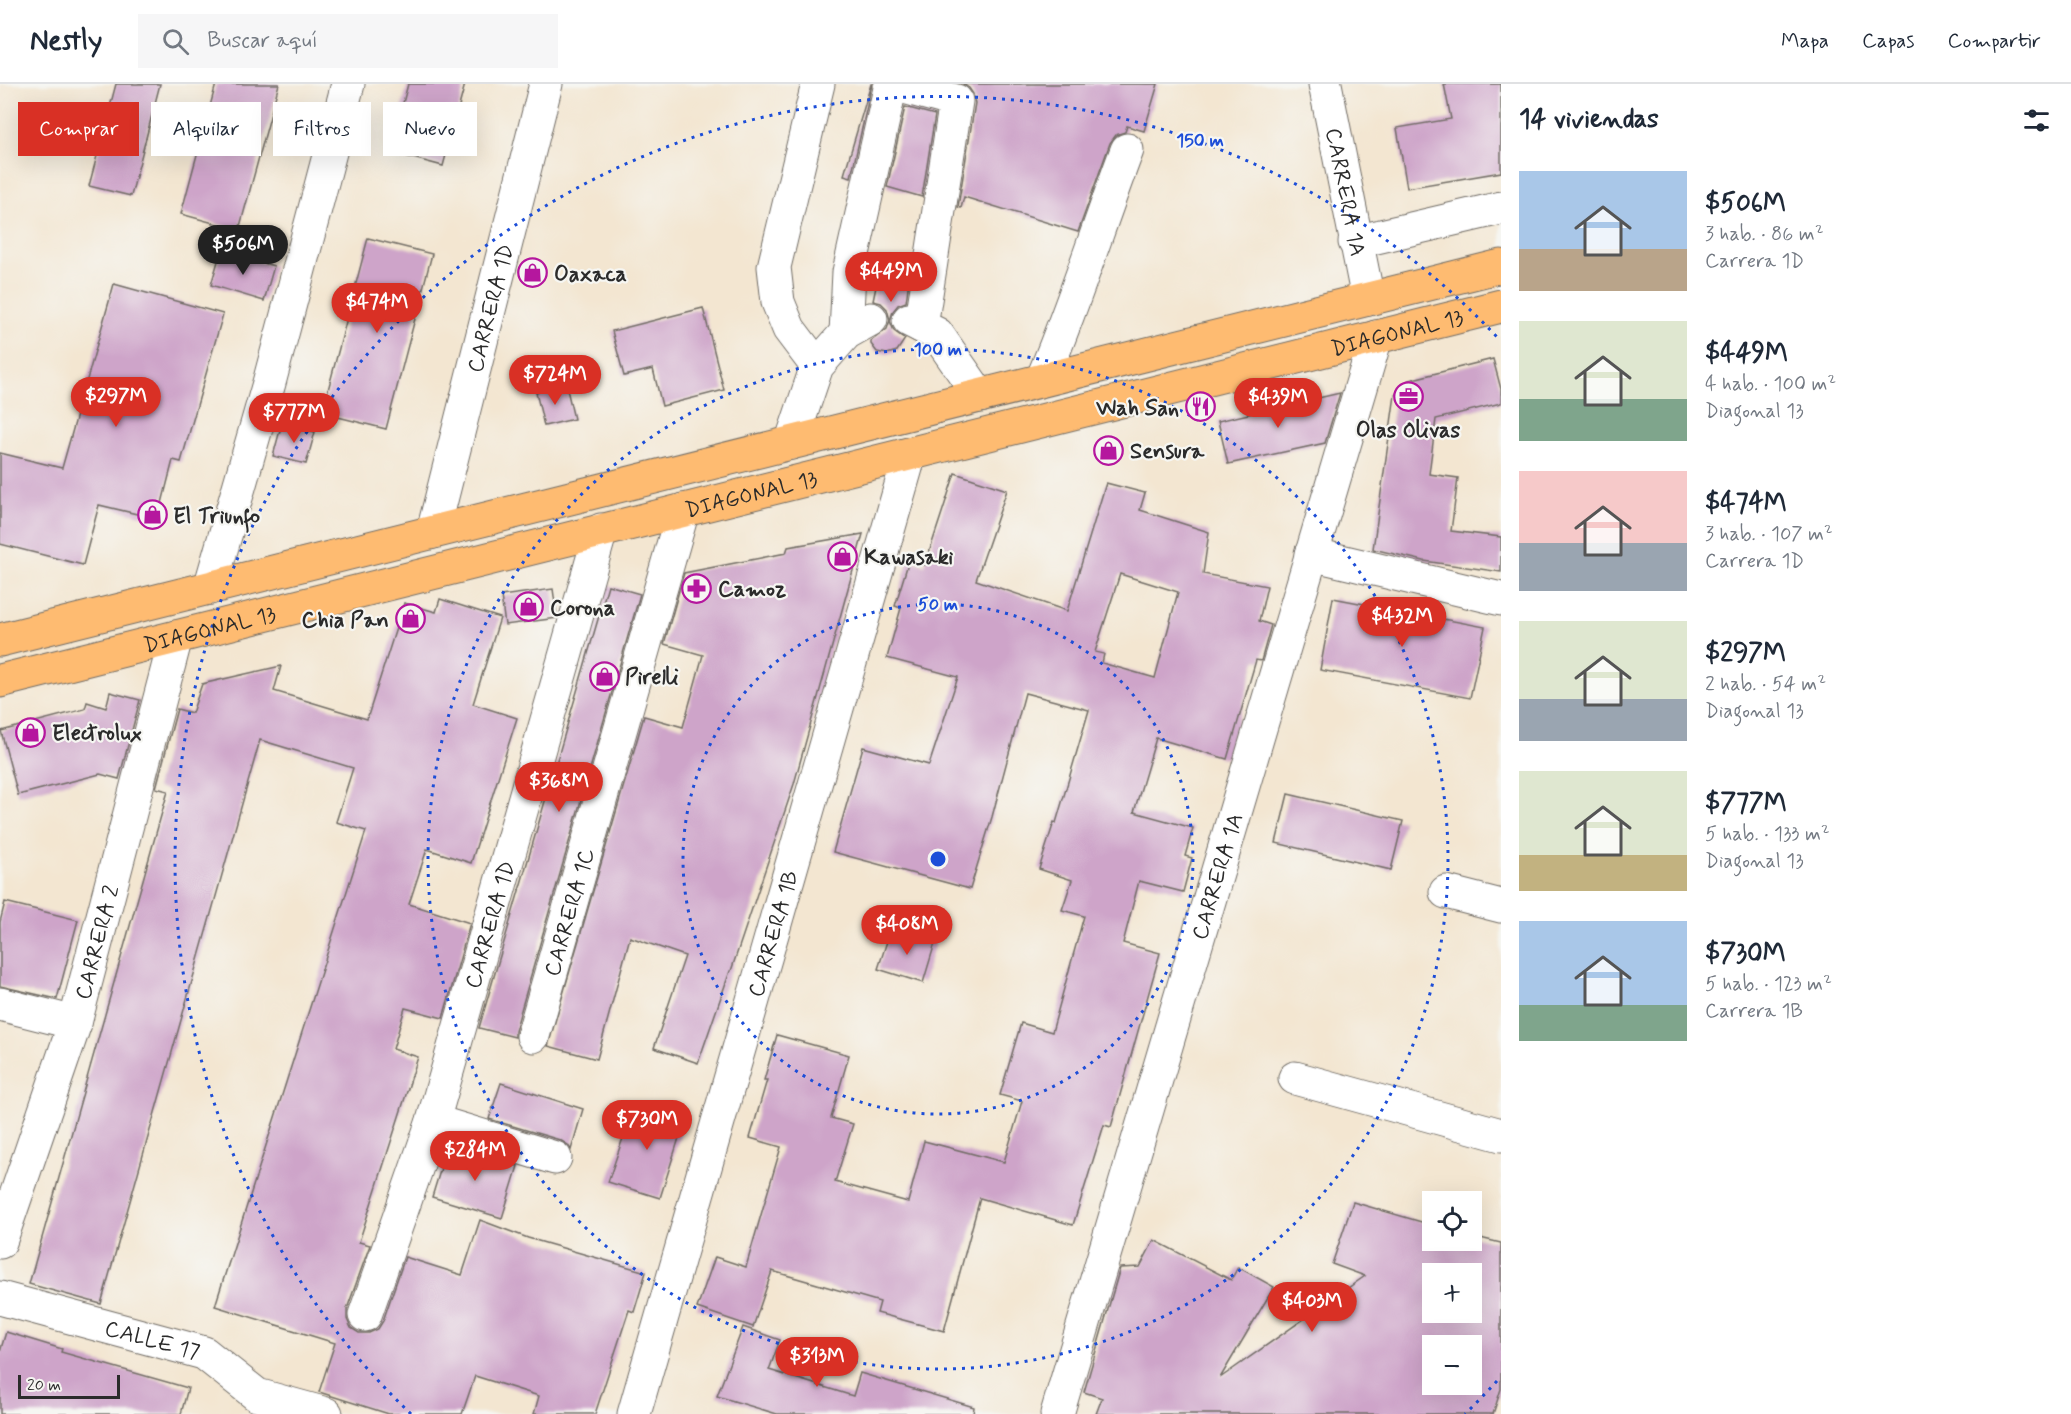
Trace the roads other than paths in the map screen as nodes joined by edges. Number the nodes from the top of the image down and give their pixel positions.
1 (348, 84) edge
2 (546, 84) edge
3 (818, 84) edge
4 (892, 84) edge
5 (1325, 84) edge
6 (1127, 150) dead end
7 (1501, 208) edge
8 (1355, 242) junction
9 (1501, 266) edge
10 (1368, 299) junction
11 (1501, 306) edge
12 (1376, 337) junction
13 (817, 366) junction
14 (1042, 380) junction
15 (980, 396) junction
16 (791, 443) junction
17 (910, 453) junction
18 (683, 510) junction
19 (601, 530) junction
20 (433, 532) junction
21 (1311, 554) junction
22 (210, 588) junction
23 (1501, 599) edge
24 (176, 637) junction
25 (0, 640) edge
26 (0, 681) edge
27 (1446, 892) dead end
28 (1501, 906) edge
29 (0, 1004) edge
30 (75, 1023) junction
31 (533, 1036) dead end
32 (1295, 1078) dead end
33 (433, 1121) junction
34 (1501, 1135) edge
35 (555, 1158) dead end
36 (0, 1242) edge
37 (0, 1298) edge
38 (365, 1315) dead end
39 (326, 1414) edge
40 (634, 1414) edge
41 (1057, 1414) edge

1 - 22 street
2 - 20 street, CARRERA 1D
3 - 13 street
4 - 13 street
4 - 15 street
5 - 8 street, CARRERA 1A
6 - 14 street
7 - 8 street
8 - 10 street, CARRERA 1A
9 - 10 main road, DIAGONAL 13
10 - 14 main road, DIAGONAL 13
11 - 12 main road, DIAGONAL 13
12 - 17 main road, DIAGONAL 13
12 - 21 street, CARRERA 1A
13 - 16 street
14 - 15 main road, DIAGONAL 13
15 - 16 main road, DIAGONAL 13
16 - 20 main road, DIAGONAL 13
17 - 18 main road, DIAGONAL 13
17 - 40 street, CARRERA 1B
18 - 19 main road, DIAGONAL 13
18 - 31 street, CARRERA 1C
19 - 24 main road, DIAGONAL 13
19 - 33 street, CARRERA 1D
20 - 22 main road, DIAGONAL 13
21 - 23 street
21 - 41 street, CARRERA 1A
22 - 25 main road, DIAGONAL 13
24 - 26 main road, DIAGONAL 13
24 - 30 street, CARRERA 2
27 - 28 street
29 - 30 street
30 - 36 street, CARRERA 2
32 - 34 street
33 - 35 street
33 - 38 street, CARRERA 1D
37 - 39 street, CALLE 17

